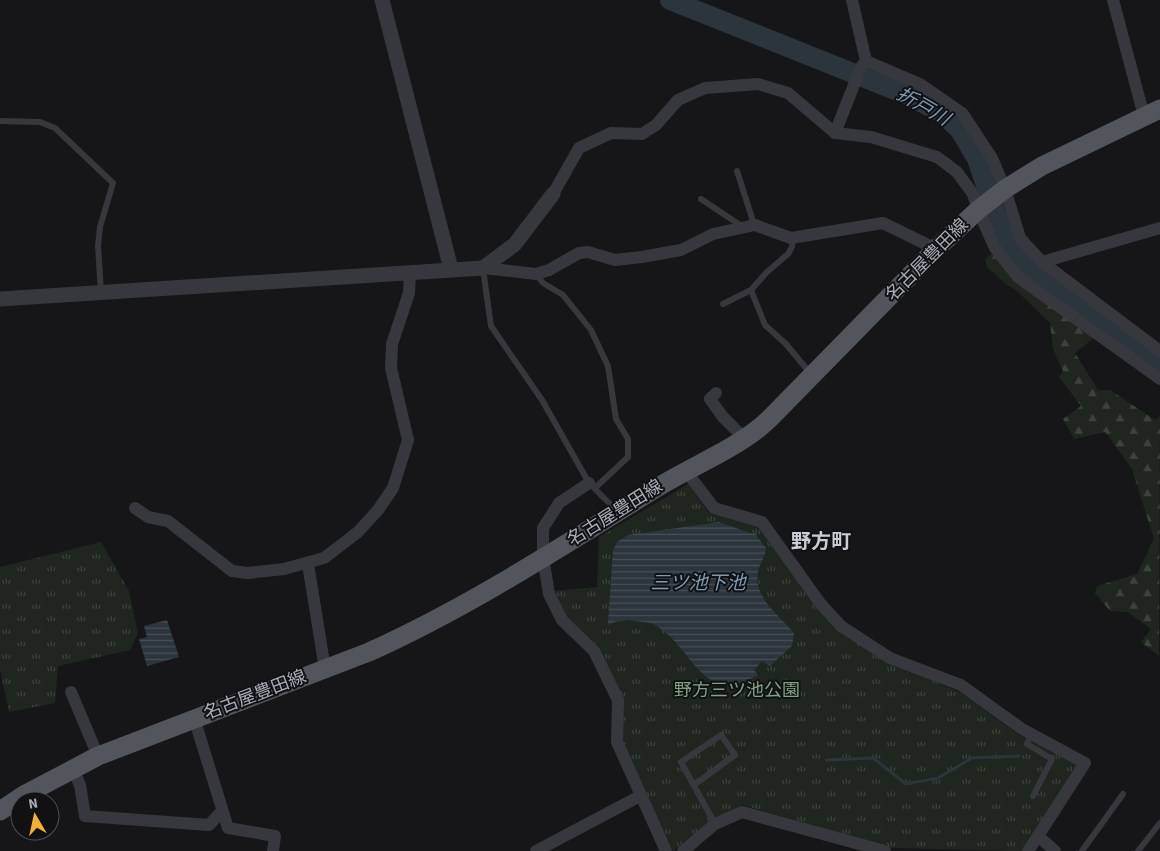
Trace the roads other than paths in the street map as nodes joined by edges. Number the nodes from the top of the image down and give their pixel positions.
1 (382, 0) edge
2 (852, 0) edge
3 (1114, 0) edge
4 (864, 64) junction
5 (1152, 112) edge
6 (0, 122) edge
7 (835, 133) junction
8 (737, 171) dead end
9 (1002, 191) junction
10 (553, 194) joint
11 (701, 199) dead end
12 (980, 209) junction
13 (748, 227) junction
14 (1160, 228) edge
15 (793, 237) junction
16 (936, 249) junction
17 (1042, 262) junction
18 (482, 268) junction
19 (451, 269) junction
20 (410, 272) junction
21 (536, 274) junction
22 (752, 290) junction
23 (102, 292) junction
24 (0, 299) edge
25 (723, 304) dead end
26 (1160, 351) edge
27 (812, 376) junction
28 (1160, 379) edge
29 (716, 393) dead end
30 (744, 438) junction
31 (684, 470) junction
32 (592, 486) junction
33 (135, 508) dead end
34 (619, 513) junction
35 (543, 557) junction
36 (308, 564) junction
37 (325, 668) junction
38 (71, 692) dead end
39 (194, 718) junction
40 (1032, 734) junction
41 (98, 756) junction
42 (73, 770) junction
43 (694, 785) junction
44 (1123, 794) dead end
45 (640, 796) junction
46 (1033, 796) dead end
47 (0, 811) edge
48 (222, 811) junction
49 (1160, 823) edge
50 (715, 824) junction
51 (1038, 836) junction
52 (273, 851) edge
53 (536, 851) edge
54 (666, 851) edge
55 (683, 851) edge
56 (886, 851) edge
57 (1028, 851) edge
58 (1055, 851) edge
59 (1082, 851) edge
60 (1138, 851) edge

1 - 19 street
2 - 4 street
3 - 5 street
4 - 7 street
4 - 9 street
5 - 9 main road, 名古屋豊田線
6 - 23 lane
7 - 10 street
7 - 12 street
8 - 13 lane
9 - 12 main road, 名古屋豊田線
9 - 17 street
10 - 18 street
11 - 13 lane
12 - 16 main road, 名古屋豊田線
12 - 28 street
13 - 15 street
13 - 21 street
14 - 17 street
15 - 16 street
15 - 22 lane
16 - 27 main road, 名古屋豊田線
17 - 26 street
18 - 19 street
18 - 21 street
18 - 32 lane
19 - 20 street
20 - 23 street
20 - 36 street
21 - 32 lane
22 - 25 lane
22 - 27 lane
23 - 24 street
27 - 30 main road, 名古屋豊田線
29 - 30 street
30 - 31 main road, 名古屋豊田線
31 - 34 main road, 名古屋豊田線
31 - 40 street
32 - 34 lane
32 - 35 street
33 - 36 street
34 - 35 main road, 名古屋豊田線
35 - 37 main road, 名古屋豊田線
35 - 45 street
36 - 37 street
37 - 39 main road, 名古屋豊田線
38 - 41 street
39 - 41 main road, 名古屋豊田線
39 - 48 street
40 - 46 lane
40 - 51 street
41 - 42 main road, 名古屋豊田線
42 - 47 main road, 名古屋豊田線
42 - 48 street
43 - 43 lane
43 - 50 lane
44 - 59 lane
45 - 53 street
45 - 54 street
48 - 52 street
49 - 60 lane
50 - 55 street
50 - 56 street
51 - 57 street
51 - 58 street

